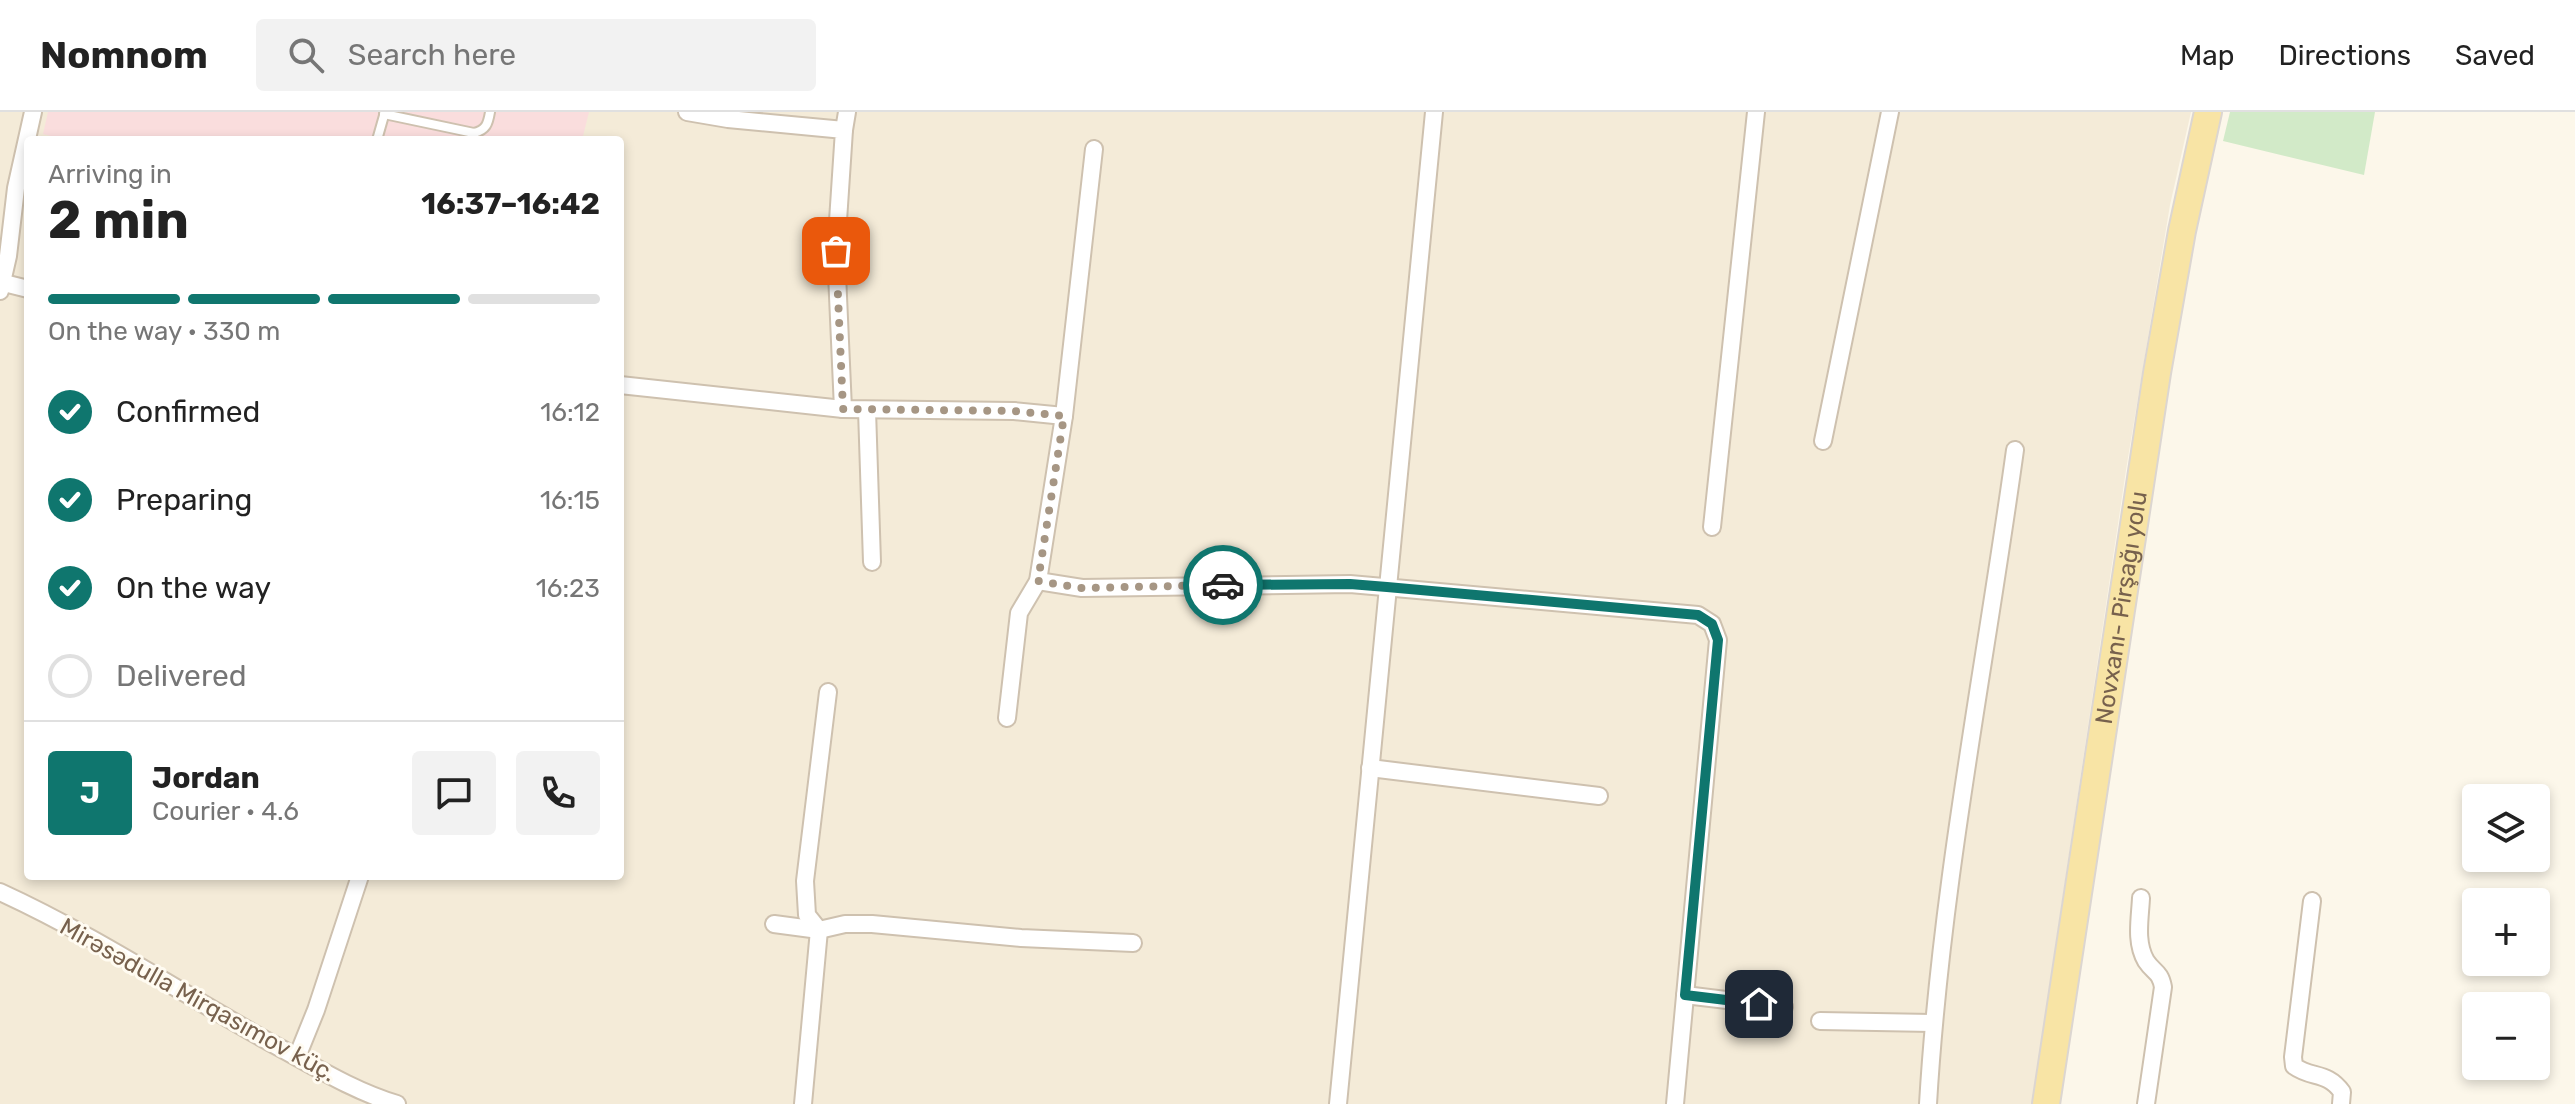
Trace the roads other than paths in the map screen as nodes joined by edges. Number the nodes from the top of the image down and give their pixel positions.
1 (33, 112) edge
2 (490, 112) edge
3 (687, 112) edge
4 (847, 112) edge
5 (1434, 112) edge
6 (1756, 112) edge
7 (1890, 112) edge
8 (2208, 112) edge
9 (384, 113) edge
10 (844, 130) junction
11 (28, 136) edge
12 (378, 136) edge
13 (1094, 149) dead end
14 (24, 152) edge
15 (1, 285) edge
16 (24, 288) edge
17 (624, 385) edge
18 (843, 409) junction
19 (867, 410) junction
20 (1064, 416) junction
21 (1823, 441) dead end
22 (2015, 450) dead end
23 (1712, 527) dead end
24 (872, 562) dead end
25 (1038, 581) junction
26 (1387, 587) junction
27 (828, 692) dead end
28 (1007, 718) dead end
29 (1370, 768) junction
30 (1599, 796) dead end
31 (359, 880) edge
32 (0, 892) edge
33 (2141, 898) dead end
34 (2312, 901) dead end
35 (774, 924) dead end
36 (819, 930) junction
37 (1133, 943) dead end
38 (1685, 995) junction
39 (1784, 1007) dead end
40 (1820, 1021) dead end
41 (1932, 1023) junction
42 (297, 1057) junction
43 (353, 1096) edge
44 (397, 1104) edge
45 (803, 1104) edge
46 (1338, 1104) edge
47 (1675, 1104) edge
48 (1928, 1104) edge
49 (2046, 1104) edge
50 (2146, 1104) edge
51 (2341, 1104) edge

1 - 11 street
2 - 9 lane
3 - 10 street
4 - 10 street
5 - 26 street
6 - 23 street
7 - 21 street
8 - 49 main road, Novxanı- Pirşağı yolu
9 - 12 lane
10 - 18 street
13 - 20 street
14 - 15 street
15 - 16 street
17 - 18 street
18 - 19 street
19 - 20 street
19 - 24 street
20 - 25 street
22 - 41 street
25 - 26 street
25 - 28 street
26 - 29 street
26 - 38 street
27 - 36 street
29 - 30 street
29 - 46 street
31 - 42 street
32 - 42 street, Mirəsədulla Mirqasımov küç.
33 - 50 street
34 - 51 street
35 - 36 street
36 - 37 street
36 - 45 street
38 - 39 street
38 - 47 street
40 - 41 street
41 - 48 street
42 - 43 street, Mirəsədulla Mirqasımov küç.
43 - 44 street, Mirəsədulla Mirqasımov küç.

